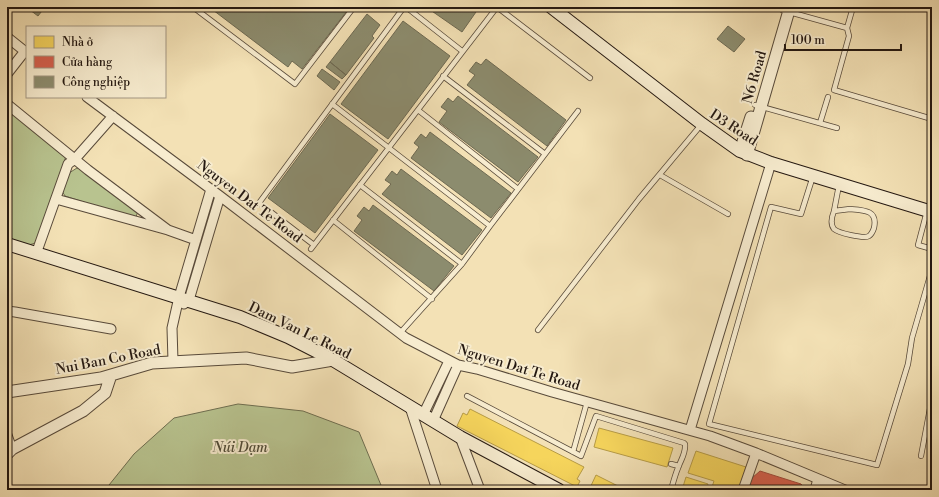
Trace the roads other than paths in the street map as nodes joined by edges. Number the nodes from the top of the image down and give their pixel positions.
1 (193, 7) edge
2 (354, 7) edge
3 (405, 7) edge
4 (497, 7) edge
5 (551, 7) edge
6 (853, 7) edge
7 (929, 7) edge
8 (932, 8) edge
9 (786, 9) edge
10 (847, 28) junction
11 (7, 37) edge
12 (462, 51) junction
13 (26, 52) edge
14 (7, 74) edge
15 (443, 76) junction
16 (590, 78) dead end
17 (828, 97) dead end
18 (88, 98) edge
19 (7, 104) edge
20 (332, 104) junction
21 (758, 106) junction
22 (418, 110) junction
23 (578, 111) dead end
24 (113, 116) junction
25 (932, 119) edge
26 (820, 123) junction
27 (702, 124) junction
28 (837, 128) dead end
29 (388, 148) junction
30 (743, 153) junction
31 (545, 154) junction
32 (75, 159) junction
33 (771, 163) junction
34 (660, 175) junction
35 (813, 176) junction
36 (360, 185) junction
37 (839, 185) junction
38 (211, 189) junction
39 (518, 189) junction
40 (220, 196) junction
41 (56, 198) junction
42 (834, 211) junction
43 (929, 212) edge
44 (728, 214) dead end
45 (333, 220) junction
46 (490, 226) junction
47 (168, 230) junction
48 (196, 240) junction
49 (7, 244) edge
50 (932, 249) edge
51 (36, 254) junction
52 (462, 264) junction
53 (932, 269) edge
54 (432, 299) junction
55 (181, 302) junction
56 (7, 311) edge
57 (111, 329) dead end
58 (538, 330) dead end
59 (400, 333) junction
60 (333, 360) junction
61 (173, 361) junction
62 (449, 361) junction
63 (458, 365) junction
64 (111, 375) junction
65 (7, 392) edge
66 (467, 396) dead end
67 (932, 398) edge
68 (587, 402) junction
69 (410, 407) junction
70 (428, 418) junction
71 (690, 430) junction
72 (7, 435) edge
73 (460, 437) junction
74 (10, 452) edge
75 (574, 452) junction
76 (756, 453) junction
77 (921, 456) dead end
78 (671, 464) dead end
79 (679, 466) junction
80 (818, 479) junction
81 (438, 490) edge
82 (480, 490) edge
83 (559, 490) edge
84 (671, 490) edge
85 (744, 490) edge
86 (815, 490) edge
87 (845, 490) edge

1 - 2 lane
3 - 12 lane
3 - 20 lane
4 - 12 lane
4 - 16 lane
5 - 27 main road, D3 Road
6 - 10 lane
7 - 8 lane
9 - 10 lane
9 - 21 street, N6 Road
10 - 25 lane
11 - 13 street
12 - 15 lane
13 - 14 street
15 - 22 lane
15 - 31 lane
17 - 26 lane
18 - 24 street, Nguyen Dat Te Road
19 - 32 street
20 - 29 lane
20 - 45 lane
21 - 26 lane
21 - 30 street, N6 Road
22 - 29 lane
22 - 39 lane
23 - 31 lane
24 - 32 street
24 - 38 street, Nguyen Dat Te Road
26 - 28 lane
27 - 30 main road, D3 Road
27 - 34 lane
29 - 36 lane
29 - 46 lane
30 - 33 main road, D3 Road
31 - 39 lane
32 - 41 street
32 - 47 street
33 - 35 main road, D3 Road
33 - 71 street
34 - 44 lane
34 - 58 lane
35 - 37 main road, D3 Road
35 - 53 lane
36 - 45 lane
36 - 52 lane
37 - 42 lane
37 - 43 main road, D3 Road
38 - 40 street, Nguyen Dat Te Road
38 - 48 street
39 - 46 lane
40 - 55 street
40 - 59 street, Nguyen Dat Te Road
41 - 47 street
41 - 51 street
42 - 42 lane
43 - 50 lane
45 - 54 lane
46 - 52 lane
47 - 48 street
48 - 55 street
49 - 51 main road, Dam Van Le Road
51 - 55 main road, Dam Van Le Road
52 - 54 lane
54 - 59 lane
55 - 60 main road, Dam Van Le Road
55 - 61 street
56 - 57 street
59 - 62 street, Nguyen Dat Te Road
60 - 61 street, Nui Ban Co Road
60 - 69 main road, Dam Van Le Road
61 - 64 street, Nui Ban Co Road
62 - 63 street, Nguyen Dat Te Road
62 - 70 street
63 - 68 street, Nguyen Dat Te Road
63 - 70 street
64 - 65 street, Nui Ban Co Road
64 - 74 street
66 - 75 lane
67 - 77 lane
68 - 71 street, Nguyen Dat Te Road
68 - 75 lane
69 - 70 main road, Dam Van Le Road
69 - 81 street
70 - 73 main road, Dam Van Le Road
71 - 76 street, Nguyen Dat Te Road
72 - 74 street
73 - 82 street
73 - 83 main road, Dam Van Le Road
75 - 79 lane
76 - 80 street, Nguyen Dat Te Road
76 - 85 street
78 - 79 lane
79 - 84 lane
80 - 86 street
80 - 87 street, Nguyen Dat Te Road

